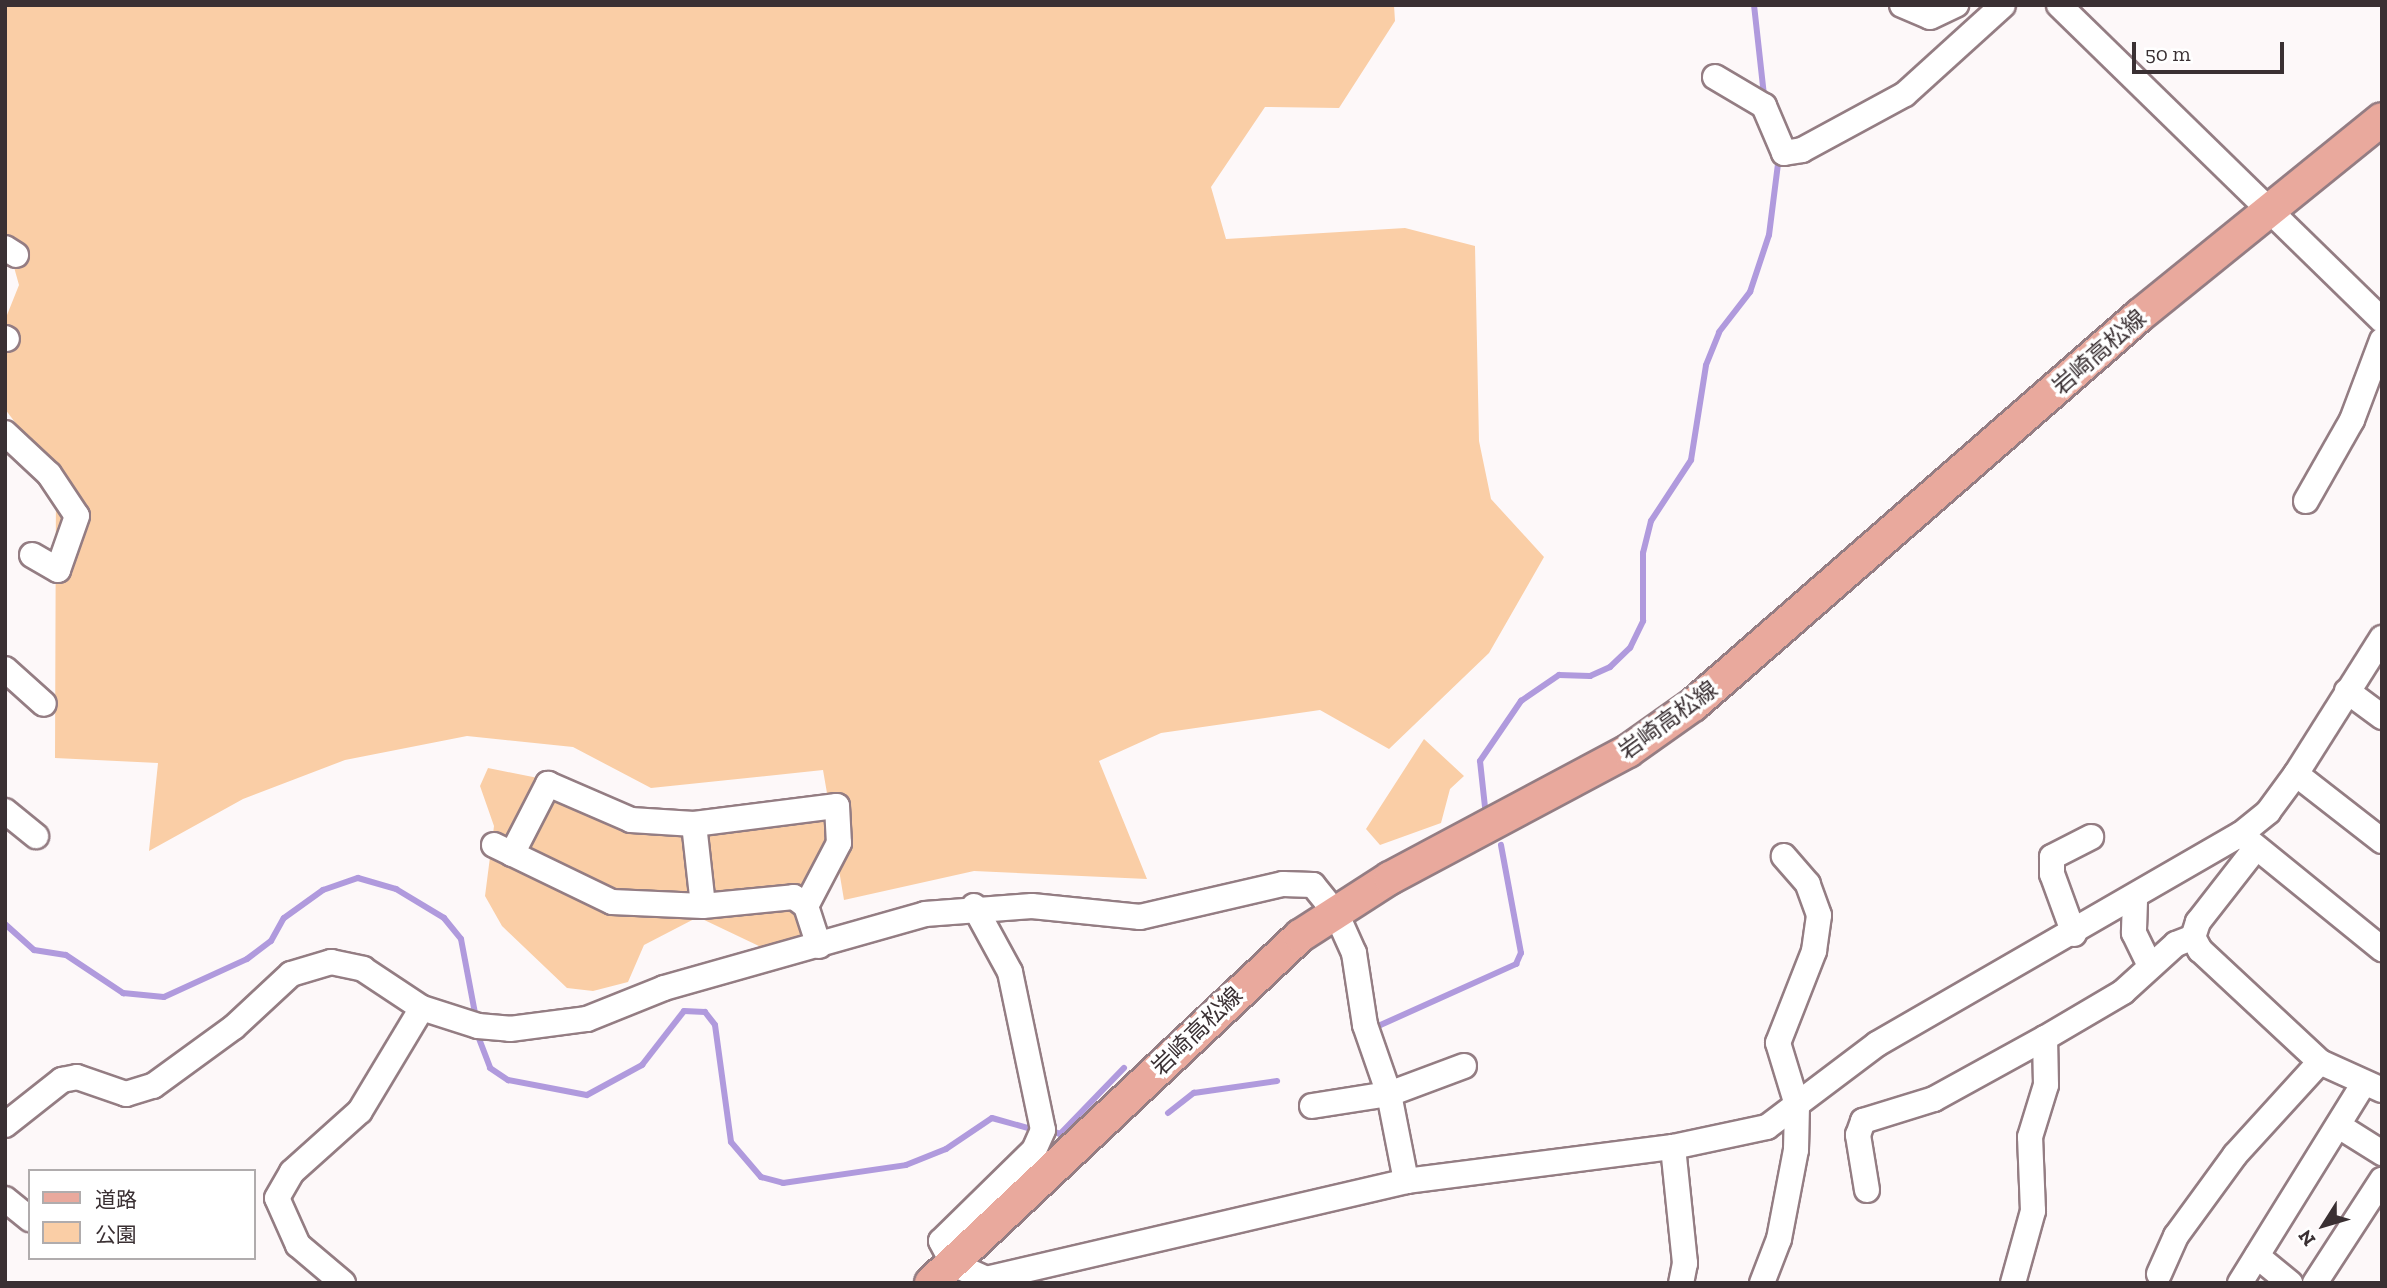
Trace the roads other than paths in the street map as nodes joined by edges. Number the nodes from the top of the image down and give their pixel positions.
1 (1902, 5) edge
2 (1956, 5) edge
3 (2003, 5) edge
4 (2059, 5) edge
5 (1715, 76) dead end
6 (2382, 119) edge
7 (2266, 209) junction
8 (2382, 320) edge
9 (2382, 340) edge
10 (8, 441) edge
11 (2306, 501) dead end
12 (32, 555) dead end
13 (2382, 638) edge
14 (5, 668) edge
15 (2347, 691) junction
16 (44, 704) dead end
17 (2382, 718) edge
18 (2296, 774) junction
19 (5, 811) edge
20 (694, 824) junction
21 (36, 836) dead end
22 (2091, 837) dead end
23 (2248, 841) junction
24 (2382, 841) edge
25 (1784, 856) dead end
26 (2135, 901) junction
27 (703, 906) junction
28 (806, 906) junction
29 (974, 906) junction
30 (1336, 913) junction
31 (2074, 934) junction
32 (2193, 937) junction
33 (819, 946) junction
34 (2382, 948) edge
35 (2150, 965) junction
36 (422, 1008) junction
37 (2045, 1038) junction
38 (2320, 1062) junction
39 (1464, 1066) dead end
40 (2373, 1086) edge
41 (1389, 1094) junction
42 (1797, 1105) junction
43 (1312, 1106) dead end
44 (5, 1125) edge
45 (2339, 1126) junction
46 (1673, 1147) junction
47 (2382, 1153) edge
48 (2382, 1180) edge
49 (1406, 1181) junction
50 (1867, 1190) dead end
51 (5, 1199) edge
52 (28, 1217) edge
53 (2257, 1256) junction
54 (942, 1274) edge
55 (2159, 1274) dead end
56 (343, 1283) edge
57 (1681, 1283) edge
58 (1762, 1283) edge
59 (2013, 1283) edge
60 (2240, 1283) edge
61 (2290, 1283) edge
62 (2315, 1283) edge

1 - 2 street
3 - 5 street
4 - 7 street
6 - 7 main road, 岩崎高松線
7 - 8 street
7 - 30 main road, 岩崎高松線
9 - 11 street
10 - 12 street
13 - 15 street
14 - 16 street
15 - 17 street
15 - 18 street
18 - 23 street
18 - 24 street
19 - 21 street
20 - 27 street
20 - 27 street
20 - 28 street
22 - 31 street
23 - 26 street
23 - 32 street
23 - 34 street
25 - 42 street
26 - 31 street
26 - 35 street
27 - 28 street
28 - 33 street
29 - 30 street
29 - 33 street
29 - 54 street
30 - 41 street
30 - 54 main road, 岩崎高松線
31 - 42 street
32 - 35 street
32 - 38 street
33 - 36 street
35 - 37 street
36 - 44 street
36 - 56 street
37 - 50 street
37 - 59 street
38 - 40 street
38 - 55 street
39 - 41 street
40 - 45 street
41 - 43 street
41 - 49 street
42 - 46 street
42 - 58 street
45 - 47 street
45 - 53 street
46 - 49 street
46 - 57 street
48 - 62 street
49 - 54 street
51 - 52 street
53 - 60 street
53 - 61 street

